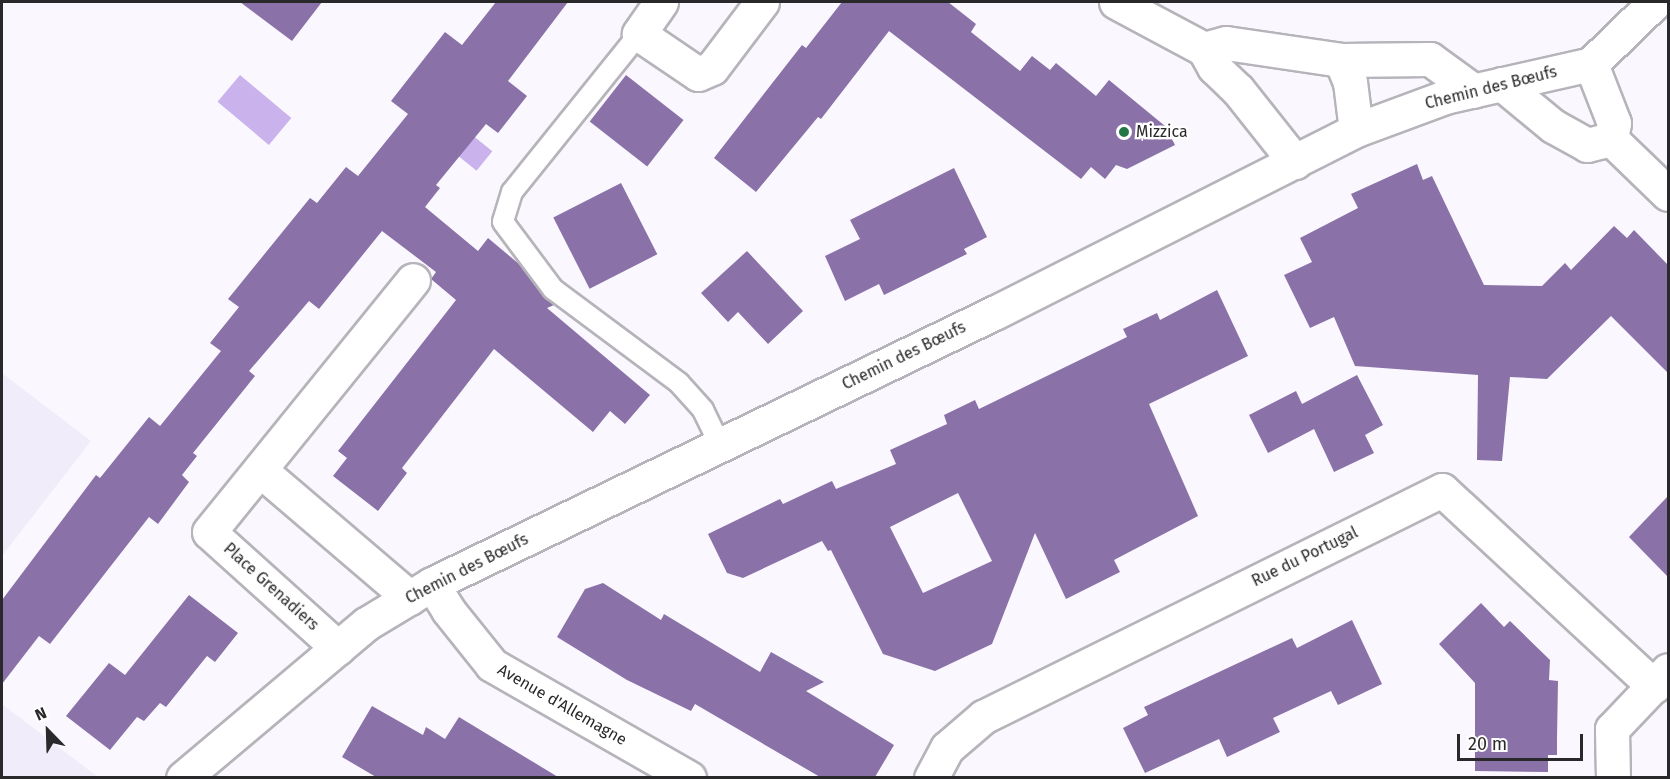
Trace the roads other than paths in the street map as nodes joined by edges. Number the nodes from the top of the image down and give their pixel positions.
1 (661, 2) edge
2 (759, 2) edge
3 (1116, 2) edge
4 (1655, 2) edge
5 (639, 34) junction
6 (1204, 49) junction
7 (1341, 60) junction
8 (1590, 64) junction
9 (1488, 87) junction
10 (1356, 130) junction
11 (1611, 139) junction
12 (1295, 162) junction
13 (1668, 194) edge
14 (413, 280) dead end
15 (720, 445) junction
16 (260, 470) junction
17 (421, 591) junction
18 (338, 648) junction
19 (1661, 678) edge
20 (183, 777) edge
21 (689, 777) edge
22 (931, 777) edge
23 (1613, 777) edge

1 - 5 street
2 - 5 street
3 - 6 street
4 - 8 street, Chemin des Bœufs
5 - 15 lane
6 - 7 street
6 - 12 street
7 - 9 street
7 - 10 street
8 - 9 street, Chemin des Bœufs
8 - 11 street
9 - 10 street, Chemin des Bœufs
9 - 11 street
10 - 12 street, Chemin des Bœufs
11 - 13 street
12 - 15 street, Chemin des Bœufs
14 - 16 street, Place Grenadiers
15 - 17 street, Chemin des Bœufs
16 - 17 street
16 - 18 street, Place Grenadiers
17 - 18 street, Chemin des Bœufs
17 - 21 street, Avenue d'Allemagne
18 - 20 street, Chemin des Bœufs
19 - 22 street, Rue du Portugal
19 - 23 street

